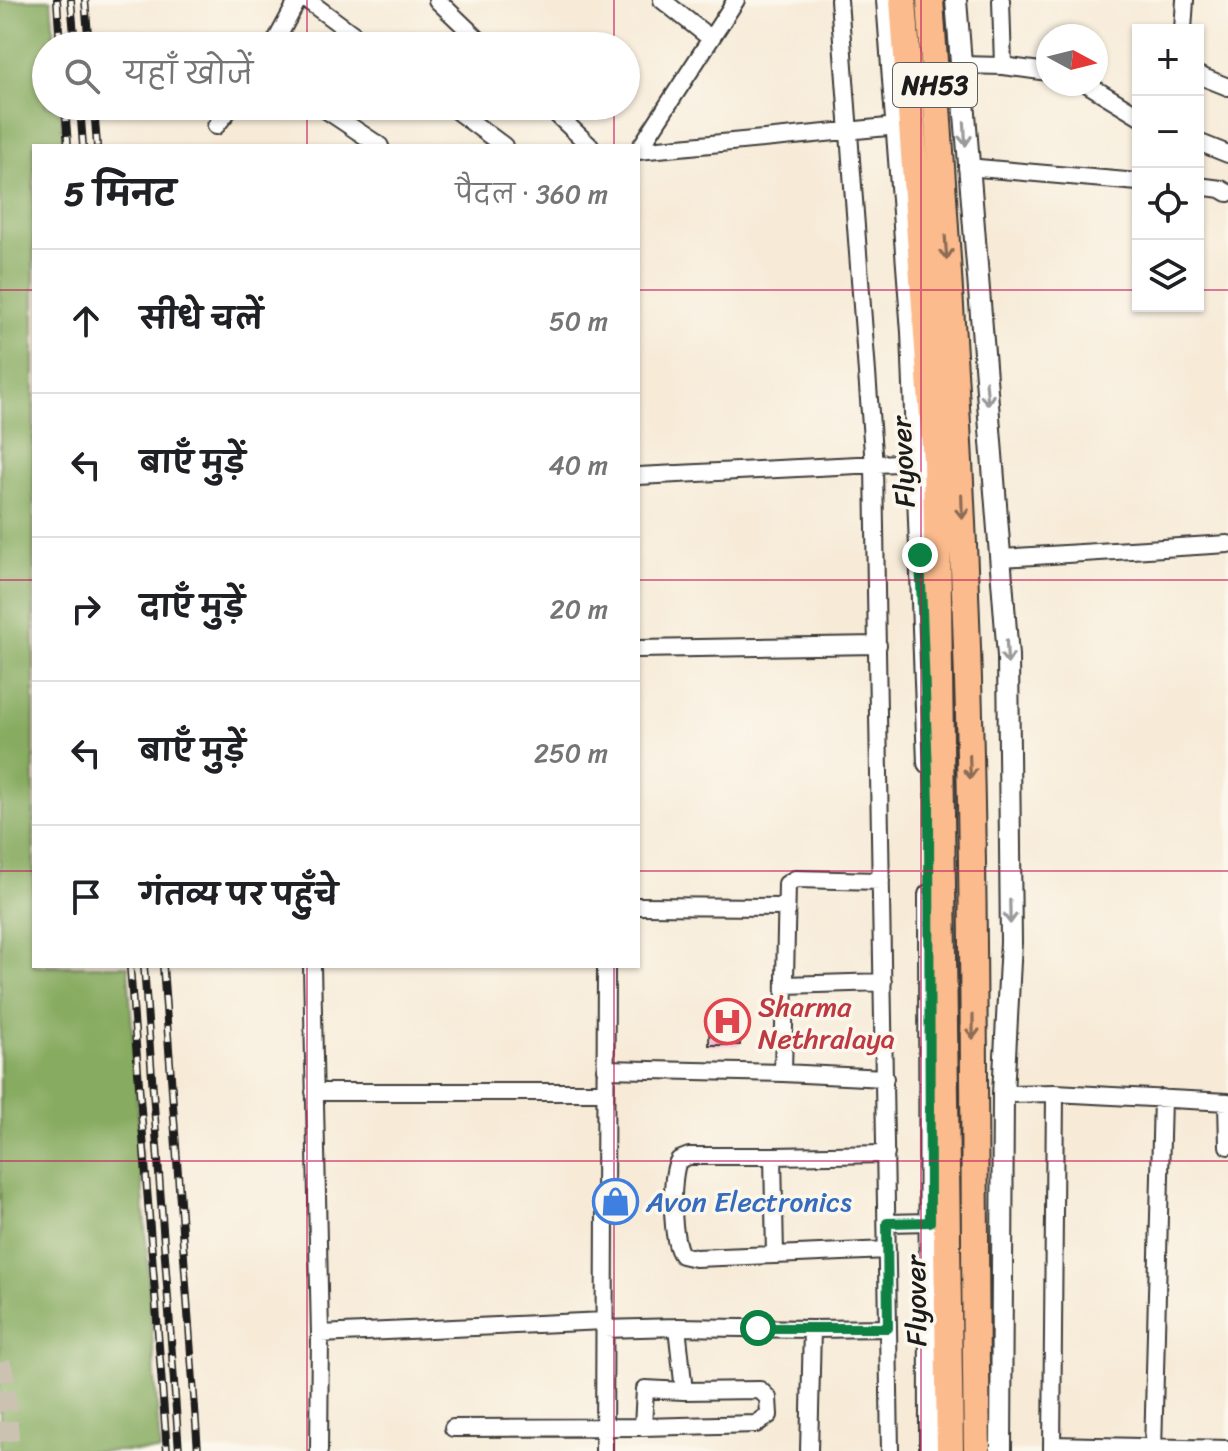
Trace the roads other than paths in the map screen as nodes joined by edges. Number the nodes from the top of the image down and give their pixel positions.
1 (298, 0) edge
2 (307, 0) edge
3 (437, 0) edge
4 (662, 0) edge
5 (736, 0) edge
6 (839, 0) edge
7 (887, 0) edge
8 (903, 0) edge
9 (930, 0) edge
10 (956, 0) edge
11 (1001, 0) edge
12 (1185, 0) edge
13 (1183, 24) edge
14 (281, 32) edge
15 (350, 32) edge
16 (470, 32) edge
17 (710, 38) junction
18 (961, 65) junction
19 (1003, 66) junction
20 (1036, 70) edge
21 (1204, 77) edge
22 (1228, 87) edge
23 (1107, 96) edge
24 (1132, 111) edge
25 (221, 120) edge
26 (341, 120) edge
27 (469, 120) edge
28 (563, 120) edge
29 (216, 126) dead end
30 (898, 126) junction
31 (848, 131) junction
32 (377, 144) edge
33 (501, 144) edge
34 (588, 144) edge
35 (1204, 144) edge
36 (640, 148) edge
37 (640, 151) edge
38 (1228, 154) edge
39 (967, 167) junction
40 (929, 169) junction
41 (1132, 181) edge
42 (1204, 187) edge
43 (1228, 193) edge
44 (917, 462) junction
45 (874, 466) junction
46 (640, 476) edge
47 (1228, 544) edge
48 (1001, 558) junction
49 (878, 645) junction
50 (640, 649) edge
51 (881, 881) junction
52 (640, 906) edge
53 (786, 907) junction
54 (312, 968) edge
55 (606, 968) edge
56 (883, 982) junction
57 (785, 985) junction
58 (605, 1069) junction
59 (783, 1073) junction
60 (885, 1078) junction
61 (314, 1092) junction
62 (605, 1092) junction
63 (1055, 1093) junction
64 (1003, 1094) junction
65 (1162, 1098) junction
66 (1228, 1102) edge
67 (1228, 1146) edge
68 (886, 1154) junction
69 (773, 1156) junction
70 (930, 1222) junction
71 (887, 1223) junction
72 (887, 1250) junction
73 (775, 1255) junction
74 (604, 1325) junction
75 (677, 1327) junction
76 (888, 1328) junction
77 (812, 1329) junction
78 (320, 1334) junction
79 (684, 1391) junction
80 (604, 1426) junction
81 (643, 1427) junction
82 (453, 1428) dead end
83 (1052, 1448) edge
84 (1153, 1449) edge
85 (1228, 1449) edge
86 (319, 1451) edge
87 (604, 1451) edge
88 (809, 1451) edge
89 (890, 1451) edge
90 (930, 1451) edge
91 (950, 1451) edge
92 (977, 1451) edge
93 (1001, 1451) edge

1 - 14 street
2 - 15 street
3 - 16 street
4 - 17 street
5 - 17 street
6 - 31 street
7 - 30 street
8 - 40 highway, Flyover / NH53
9 - 40 highway, Flyover / NH53
10 - 18 street
11 - 19 street
12 - 13 street
17 - 36 street
18 - 19 street
18 -> 39 street
19 - 20 street
21 - 22 street
23 - 24 street
25 - 29 street
26 - 32 street
27 - 33 street
28 - 34 street
30 - 31 street
30 - 44 street
31 - 37 street
31 - 45 street
35 - 38 street
39 - 41 street
39 -> 48 street
40 - 91 highway, Flyover / NH53
40 -> 92 highway, Flyover / NH53
42 - 43 street
44 - 45 street
44 - 70 street
45 - 46 street
45 - 49 street
47 - 48 street
48 -> 64 street
49 - 50 street
49 - 51 street
51 - 53 street
51 - 56 street
52 - 53 street
53 - 57 street
54 - 61 street
55 - 58 street
56 - 57 street
56 - 60 street
57 - 59 street
58 - 59 street
58 - 62 street
59 - 60 street
60 - 68 street
61 - 62 street
61 - 78 street
62 - 74 street
63 - 64 street
63 - 65 street
63 - 83 street
64 - 93 street
65 - 66 street
65 - 84 street
66 - 67 street
68 - 69 street
68 - 71 street
69 - 73 street
69 - 73 street
70 - 71 street
70 - 90 street
71 - 72 street
72 - 73 street
72 - 76 street
74 - 75 street
74 - 78 street
74 - 80 street
75 - 77 street
75 - 79 street
76 - 77 street
76 - 89 street
77 - 88 street
78 - 86 street
79 - 81 street
79 - 81 street
80 - 81 street
80 - 82 street
80 - 87 street
83 - 84 street
84 - 85 street

